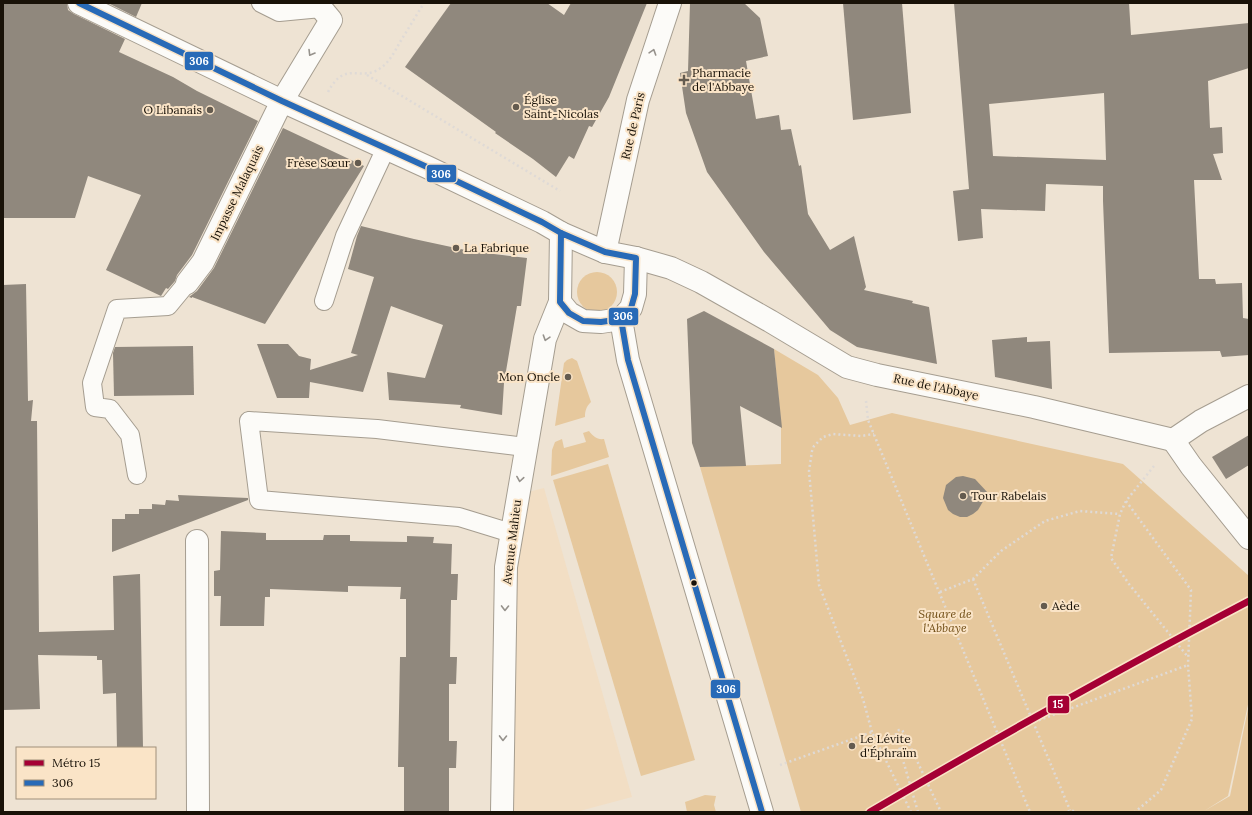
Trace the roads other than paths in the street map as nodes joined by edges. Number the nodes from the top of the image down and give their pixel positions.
1 (79, 3) edge
2 (261, 3) edge
3 (670, 3) edge
4 (324, 10) edge
5 (282, 101) junction
6 (386, 148) junction
7 (562, 232) junction
8 (605, 252) junction
9 (636, 258) junction
10 (187, 283) joint
11 (324, 301) dead end
12 (560, 302) junction
13 (621, 319) junction
14 (1249, 396) edge
15 (1173, 440) junction
16 (525, 447) junction
17 (137, 475) dead end
18 (512, 533) junction
19 (1249, 538) edge
20 (197, 541) dead end
21 (198, 812) edge
22 (502, 812) edge
23 (762, 812) edge

1 - 5 street, Rue de l'Abbaye
2 - 4 lane
8 -> 3 street, Rue de Paris
4 -> 5 street, Impasse Malaquais
5 - 6 street, Rue de l'Abbaye
5 - 10 street, Impasse Malaquais
6 - 7 street, Rue de l'Abbaye
6 - 11 lane
7 - 8 street, Rue de l'Abbaye
7 - 12 street, Avenue Mahieu
8 - 9 street, Rue de l'Abbaye
9 - 13 street
9 - 15 street, Rue de l'Abbaye
10 - 17 lane
12 - 13 street
12 -> 16 street, Avenue Mahieu
13 - 23 street
14 - 15 street
15 - 19 street
16 -> 18 street, Avenue Mahieu
16 - 18 lane
18 -> 22 street, Avenue Mahieu
20 - 21 street

